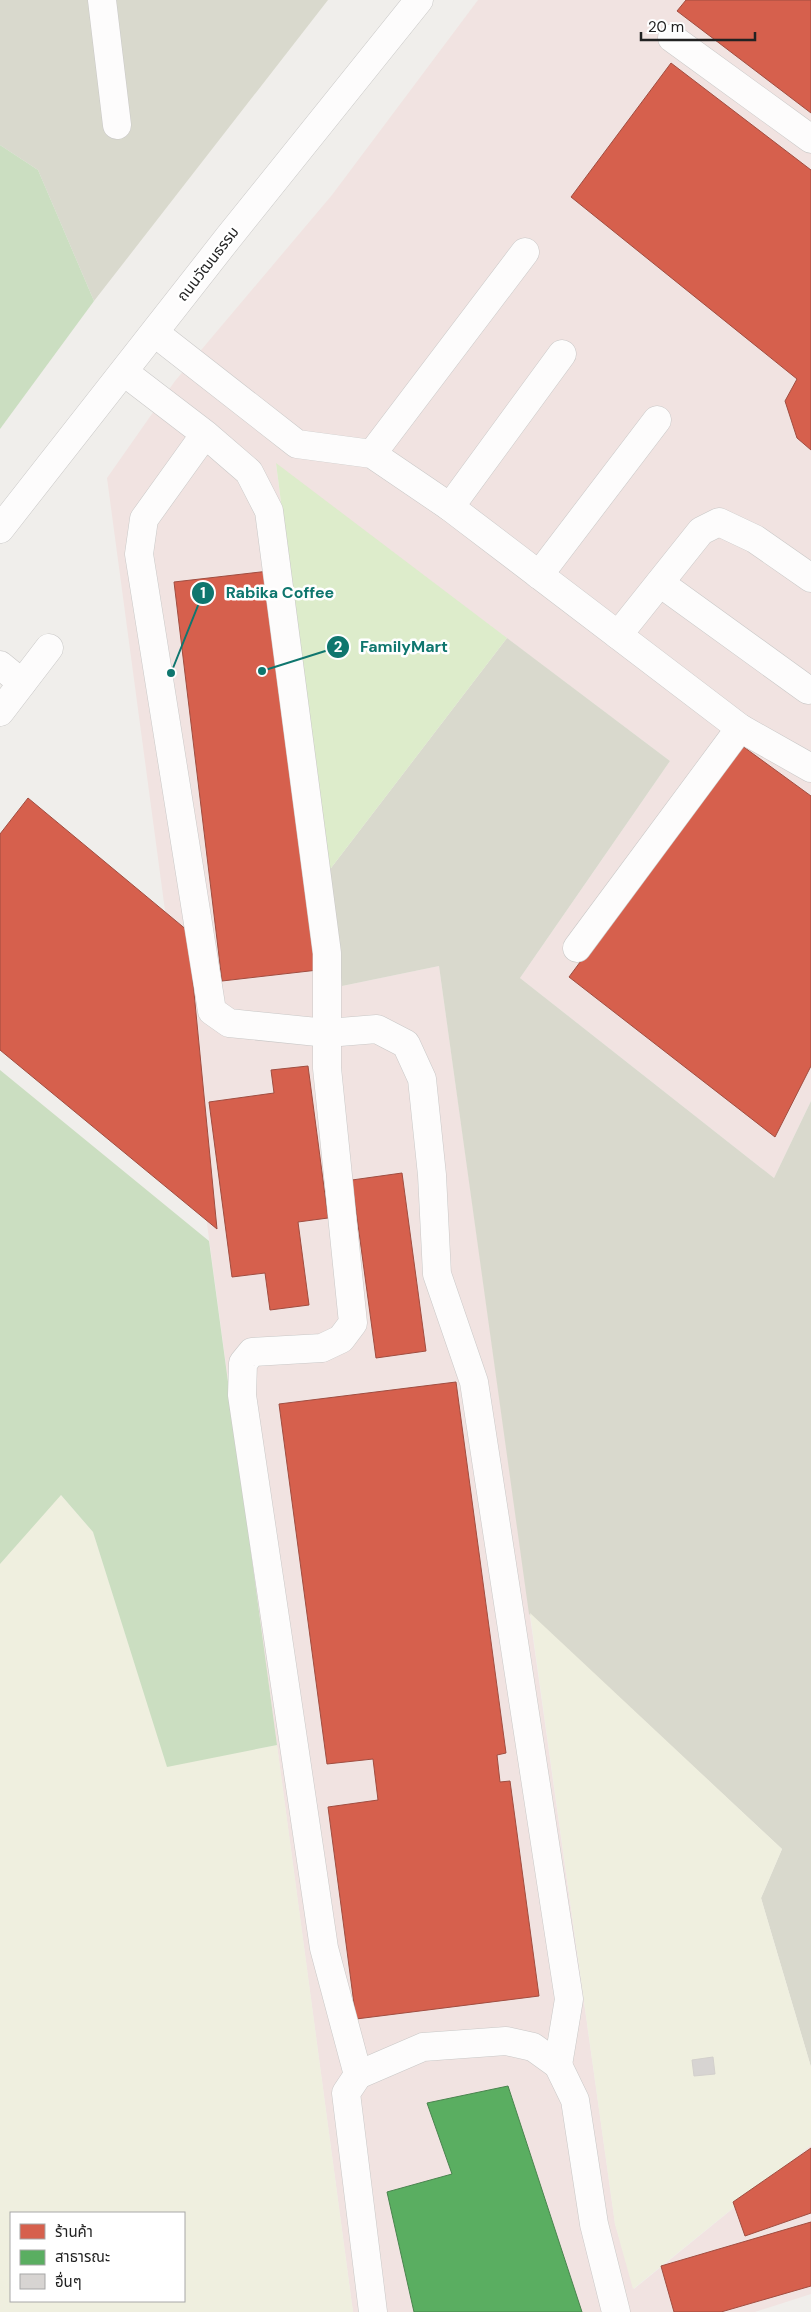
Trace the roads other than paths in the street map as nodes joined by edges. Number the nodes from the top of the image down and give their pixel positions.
1 (102, 0) edge
2 (418, 0) edge
3 (672, 38) dead end
4 (117, 125) dead end
5 (811, 139) edge
6 (525, 252) dead end
7 (155, 333) junction
8 (562, 354) dead end
9 (124, 372) junction
10 (657, 420) dead end
11 (205, 434) junction
12 (372, 454) junction
13 (450, 507) junction
14 (0, 529) edge
15 (539, 575) junction
16 (811, 578) edge
17 (660, 583) junction
18 (618, 636) junction
19 (49, 648) dead end
20 (0, 666) edge
21 (22, 683) junction
22 (808, 690) dead end
23 (0, 712) edge
24 (740, 728) junction
25 (811, 768) edge
26 (577, 948) dead end
27 (327, 1033) junction
28 (558, 2065) junction
29 (358, 2075) junction
30 (372, 2312) edge
31 (616, 2312) edge

1 - 4 street
2 - 7 street, ถนนวัฒนธรรม
3 - 5 street
6 - 12 street
7 - 9 street, ถนนวัฒนธรรม
7 - 12 street
8 - 13 street
9 - 11 street
9 - 14 street, ถนนวัฒนธรรม
10 - 15 street
11 - 27 street
11 - 27 street
12 - 13 street
13 - 15 street
15 - 18 street
16 - 17 street
17 - 18 street
17 - 22 street
18 - 24 street
19 - 21 street
20 - 21 street
21 - 23 street
24 - 25 street
24 - 26 street
27 - 28 street
27 - 29 street
28 - 29 street
28 - 31 street
29 - 30 street

